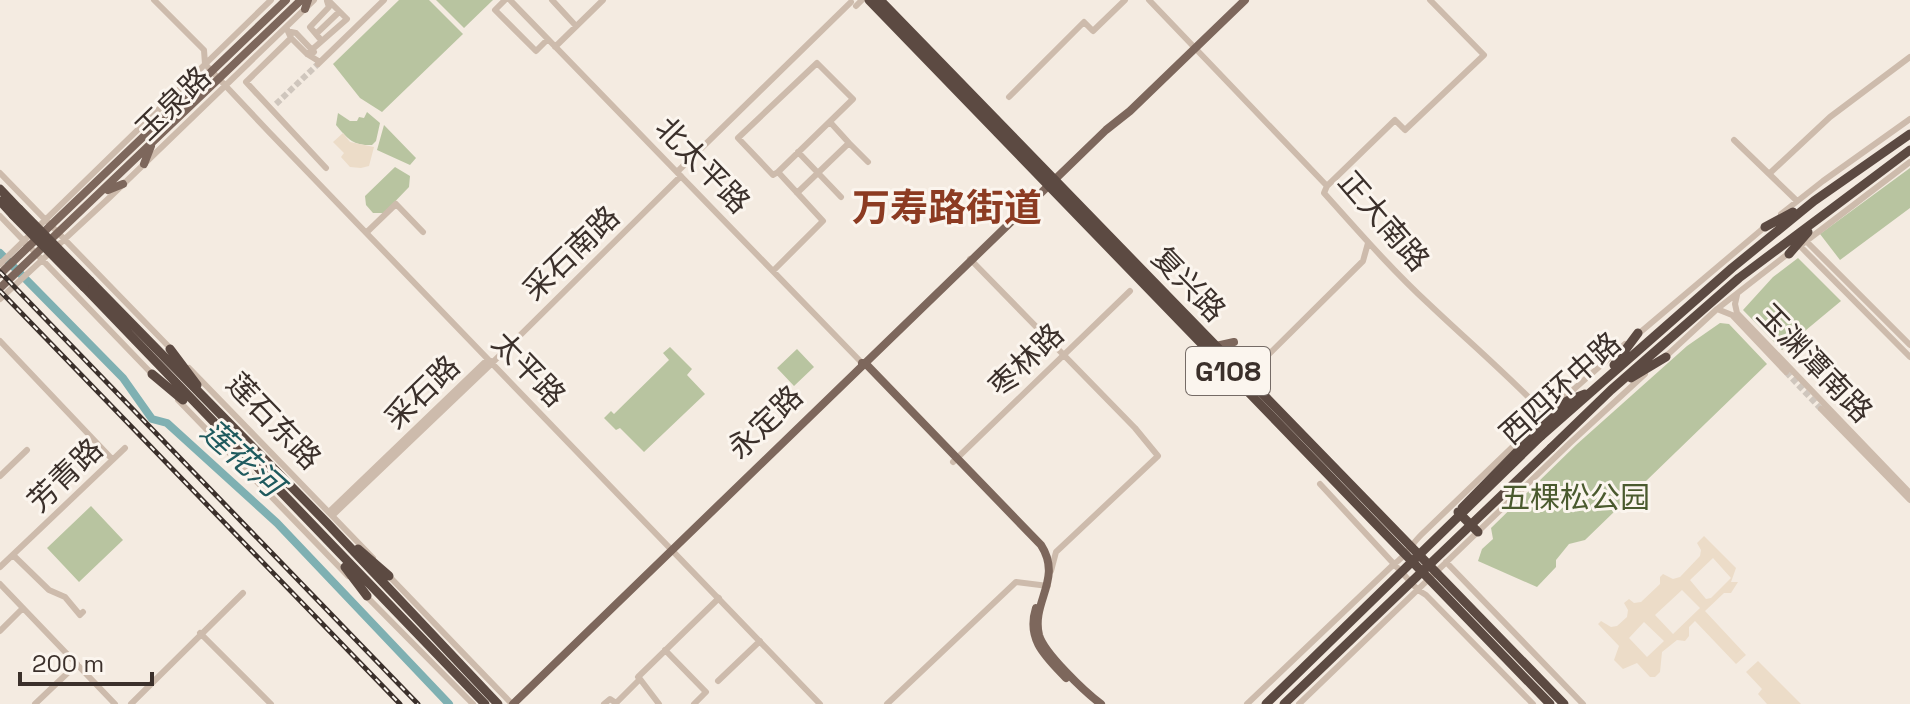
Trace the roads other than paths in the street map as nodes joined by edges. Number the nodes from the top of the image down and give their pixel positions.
1 (154, 0) edge
2 (271, 0) edge
3 (286, 0) edge
4 (384, 0) edge
5 (508, 0) edge
6 (552, 0) edge
7 (603, 0) edge
8 (862, 0) edge
9 (869, 0) edge
10 (880, 0) edge
11 (1125, 0) edge
12 (1149, 0) edge
13 (1245, 0) edge
14 (1430, 0) edge
15 (307, 2) edge
16 (854, 4) edge
17 (576, 26) junction
18 (289, 32) junction
19 (319, 37) junction
20 (548, 39) junction
21 (555, 47) junction
22 (1195, 48) junction
23 (259, 52) junction
24 (310, 52) junction
25 (1910, 57) edge
26 (241, 58) junction
27 (205, 64) junction
28 (219, 79) junction
29 (1009, 97) dead end
30 (1910, 119) edge
31 (830, 122) junction
32 (1910, 134) edge
33 (1734, 140) dead end
34 (849, 143) junction
35 (151, 145) junction
36 (798, 152) junction
37 (1908, 156) edge
38 (868, 162) dead end
39 (144, 164) junction
40 (326, 168) dead end
41 (778, 172) junction
42 (0, 173) edge
43 (818, 173) junction
44 (679, 174) junction
45 (1769, 174) junction
46 (1051, 183) junction
47 (123, 184) junction
48 (1327, 186) junction
49 (0, 189) edge
50 (103, 191) junction
51 (797, 193) junction
52 (841, 197) dead end
53 (0, 201) edge
54 (1797, 201) junction
55 (1814, 201) junction
56 (16, 212) junction
57 (1822, 215) junction
58 (0, 216) edge
59 (1765, 227) junction
60 (55, 230) junction
61 (367, 232) junction
62 (423, 232) dead end
63 (1368, 243) junction
64 (1803, 243) junction
65 (32, 250) junction
66 (1789, 254) junction
67 (23, 258) junction
68 (971, 260) junction
69 (85, 261) junction
70 (0, 264) edge
71 (773, 271) junction
72 (0, 274) edge
73 (63, 282) junction
74 (87, 284) junction
75 (0, 288) edge
76 (1130, 291) dead end
77 (1737, 293) junction
78 (0, 299) edge
79 (1717, 309) junction
80 (1638, 333) junction
81 (0, 341) edge
82 (1909, 341) edge
83 (1234, 342) dead end
84 (1216, 346) junction
85 (1900, 347) junction
86 (170, 349) junction
87 (1063, 355) junction
88 (1666, 357) junction
89 (1910, 357) edge
90 (491, 361) junction
91 (864, 365) junction
92 (1257, 366) dead end
93 (1786, 372) tunnel mouth
94 (152, 374) junction
95 (1601, 381) junction
96 (1611, 390) junction
97 (1588, 394) junction
98 (1821, 409) tunnel mouth
99 (1546, 415) junction
100 (221, 417) junction
101 (218, 429) junction
102 (125, 448) dead end
103 (27, 450) dead end
104 (112, 459) junction
105 (955, 460) junction
106 (0, 476) edge
107 (1328, 476) junction
108 (1320, 484) joint
109 (1910, 493) edge
110 (1910, 500) edge
111 (1458, 512) junction
112 (330, 517) junction
113 (1478, 532) junction
114 (324, 539) junction
115 (1413, 548) junction
116 (672, 549) junction
117 (13, 555) junction
118 (1406, 557) junction
119 (1446, 562) junction
120 (1394, 564) junction
121 (0, 567) edge
122 (1050, 574) junction
123 (389, 576) joint
124 (1432, 576) junction
125 (0, 584) edge
126 (1045, 586) junction
127 (1418, 590) junction
128 (243, 593) dead end
129 (367, 596) junction
130 (719, 598) junction
131 (23, 608) junction
132 (83, 612) dead end
133 (0, 631) edge
134 (200, 633) junction
135 (760, 641) junction
136 (665, 650) junction
137 (77, 664) junction
138 (640, 679) junction
139 (718, 681) dead end
140 (1257, 695) junction
141 (654, 702) edge
142 (493, 703) edge
143 (510, 703) edge
144 (617, 703) edge
145 (35, 704) edge
146 (115, 704) edge
147 (131, 704) edge
148 (271, 704) edge
149 (473, 704) edge
150 (604, 704) edge
151 (694, 704) edge
152 (820, 704) edge
153 (887, 704) edge
154 (1092, 704) edge
155 (1101, 704) edge
156 (1247, 704) edge
157 (1266, 704) edge
158 (1284, 704) edge
159 (1299, 704) edge
160 (1533, 704) edge
161 (1550, 704) edge
162 (1564, 704) edge
163 (1583, 704) edge

1 - 27 street, 太平路
2 - 27 street, 玉泉路
3 - 28 main road, 玉泉路
4 - 24 street
5 - 20 street, 北太平路
5 - 20 street
6 - 17 street
7 - 17 street
8 - 16 street, 采石南路
9 - 46 highway, 复兴路 / G108
10 - 46 highway, 复兴路 / G108
11 - 29 street
12 - 22 street, 正大南路
13 - 22 main road, 永定路
14 - 48 street
15 - 18 street, 玉泉路
15 - 26 main road, 玉泉路
16 - 44 street, 采石南路
17 - 21 street
18 - 23 street, 玉泉路
18 - 24 street
18 - 40 street
19 - 19 street
19 - 24 street
20 - 21 street, 北太平路
21 - 44 street, 北太平路
22 - 46 main road, 永定路
22 - 48 street, 正大南路
23 - 26 street
23 - 28 street, 玉泉路
25 - 45 street
26 - 28 main road, 玉泉路
27 - 28 street, 太平路
27 - 60 street, 玉泉路
28 - 35 main road, 玉泉路
28 - 39 street, 玉泉路
28 - 60 main road, 玉泉路
28 - 61 street, 太平路
30 - 54 street, 西四环中路
31 - 34 street
31 - 36 street
31 - 41 street
32 - 55 highway, 西四环中路
33 - 45 street
34 - 38 street
34 - 43 street
35 - 39 main road
35 - 50 main road, 玉泉路
36 - 41 street
36 - 43 street
37 - 57 highway, 西四环中路
37 - 64 street, 西四环中路
39 - 47 street, 玉泉路
41 - 51 street
42 - 60 street, 莲石东路
43 - 51 street
43 - 52 street
44 - 71 street, 北太平路
44 - 90 street, 采石南路
45 - 54 street
46 - 68 main road, 永定路
46 - 84 highway, 复兴路 / G108
46 - 107 highway, 复兴路 / G108
47 - 50 main road
47 - 60 street, 玉泉路
48 - 63 street, 正大南路
49 - 56 highway
50 - 60 main road, 玉泉路
51 - 71 street
53 - 56 highway
54 - 59 street, 西四环中路
55 - 59 highway
55 - 95 highway, 西四环中路
56 - 74 highway, bridge
57 - 66 highway
57 - 96 highway, 西四环中路
58 - 65 street, 莲石东路
59 - 80 street, 西四环中路
60 - 65 main road
60 - 65 street
60 - 69 street, 莲石东路
61 - 62 street
61 - 90 street, 太平路
63 - 92 street
63 - 99 street, 正大南路
64 - 66 street, 西四环中路
64 - 82 street
64 - 85 street
65 - 67 main road
65 - 67 street
65 - 73 street, 莲石东路
66 - 77 street, 西四环中路
67 - 70 street
67 - 72 main road
67 - 75 main road
67 - 78 street
68 - 87 street
68 - 91 main road, 永定路
69 - 73 street
69 - 86 street, 莲石东路
71 - 91 street, 北太平路
73 - 94 street, 莲石东路
74 - 100 highway, 莲石东路
74 - 101 highway, 莲石东路
76 - 87 street, 枣林路
77 - 79 street, 西四环中路
77 - 109 street, 玉渊潭南路
79 - 88 street, 西四环中路
79 - 93 street, 玉渊潭南路
80 - 95 highway
80 - 99 street, 西四环中路
81 - 104 street
82 - 85 street
83 - 84 main road
84 - 115 highway, 复兴路 / G108
85 - 89 street
86 - 100 highway
86 - 112 street, 莲石东路
87 - 105 street, 枣林路
87 - 122 street
88 - 96 highway
88 - 113 street, 西四环中路
90 - 112 street, 采石路
90 - 116 street, 太平路
91 - 105 main road, 北太平路
91 - 116 main road, 永定路
94 - 101 highway
94 - 129 street, 莲石东路
95 - 97 highway, 西四环中路
96 - 158 highway, 西四环中路, bridge
97 - 111 highway
97 - 157 highway, 西四环中路, bridge
98 - 110 street, 玉渊潭南路
99 - 115 street, 西四环中路
100 - 112 highway, 莲石东路
101 - 114 highway, 莲石东路
102 - 104 street, 芳青路
103 - 106 street
104 - 117 street, 芳青路
105 - 122 main road, 北太平路
105 - 126 main road, 北太平路
107 - 108 main road
107 - 118 highway, 复兴路 / G108
108 - 120 street
111 - 113 highway
111 - 115 highway
112 - 123 highway
112 - 142 highway, 莲石东路
113 - 119 street, 西四环中路
114 - 129 highway
114 - 142 highway, 莲石东路
115 - 118 highway
115 - 124 highway, 复兴路 / G108
116 - 130 street, 太平路
116 - 143 main road, 永定路
117 - 121 street, 芳青路
117 - 132 street
118 - 120 street
118 - 124 highway, 复兴路 / G108
119 - 124 street, 西四环中路
119 - 163 street
120 - 127 street
120 - 140 street
122 - 126 main road, 北太平路
123 - 143 street
124 - 127 street, 西四环中路
124 - 161 highway, 复兴路 / G108
124 - 162 highway, 复兴路 / G108
125 - 131 street
126 - 153 street
126 - 154 main road, 北太平路
126 - 155 main road, 北太平路
127 - 159 street
127 - 160 street
128 - 134 street
129 - 149 street, 莲石东路
130 - 135 street, 太平路
130 - 136 street
131 - 133 street
131 - 137 street
134 - 147 street
134 - 148 street
135 - 139 street
135 - 152 street, 太平路
136 - 138 street
136 - 151 street
137 - 145 street
137 - 146 street
138 - 141 street
138 - 144 street
140 - 156 street
140 - 157 street
144 - 150 street

